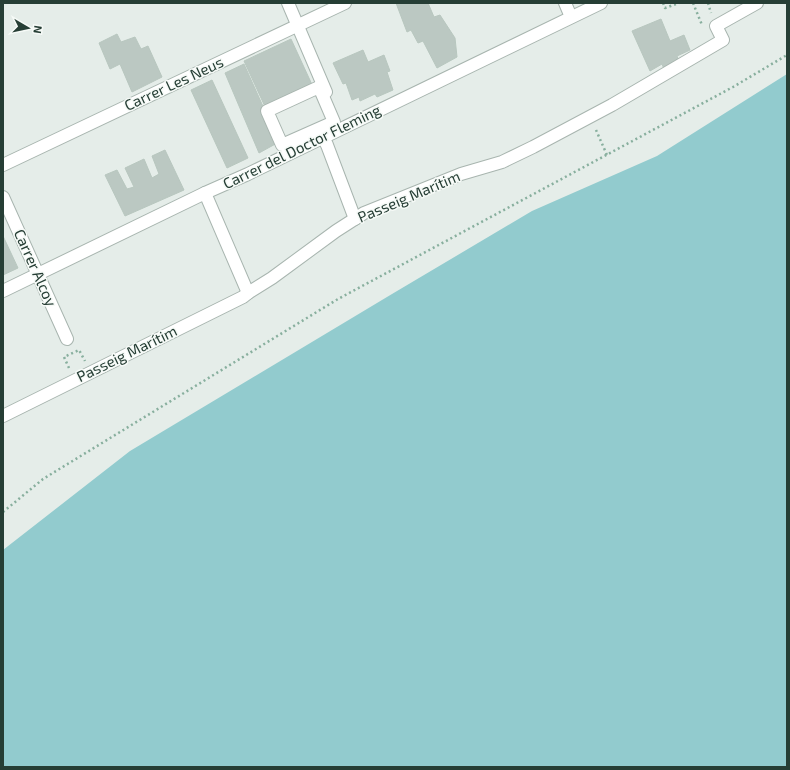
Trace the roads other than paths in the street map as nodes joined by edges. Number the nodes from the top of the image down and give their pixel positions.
1 (288, 3) edge
2 (345, 3) edge
3 (565, 3) edge
4 (601, 3) edge
5 (757, 3) edge
6 (571, 17) junction
7 (297, 25) junction
8 (267, 111) joint
9 (341, 129) junction
10 (323, 138) junction
11 (3, 165) edge
12 (205, 193) junction
13 (3, 197) edge
14 (355, 219) junction
15 (37, 274) junction
16 (3, 291) edge
17 (248, 293) junction
18 (67, 339) dead end
19 (3, 416) edge

1 - 7 street
2 - 7 street, Carrer Les Neus
3 - 6 street
4 - 6 street, Carrer del Doctor Fleming
5 - 14 street, Passeig Marítim
6 - 9 street, Carrer del Doctor Fleming
7 - 9 street
7 - 11 street, Carrer Les Neus
8 - 8 street
9 - 10 street, Carrer del Doctor Fleming
10 - 12 street, Carrer del Doctor Fleming
10 - 14 street
12 - 15 street, Carrer del Doctor Fleming
12 - 17 street
13 - 15 street, Carrer Alcoy
14 - 17 street, Passeig Marítim
15 - 16 street, Carrer del Doctor Fleming
15 - 18 street, Carrer Alcoy
17 - 19 street, Passeig Marítim

